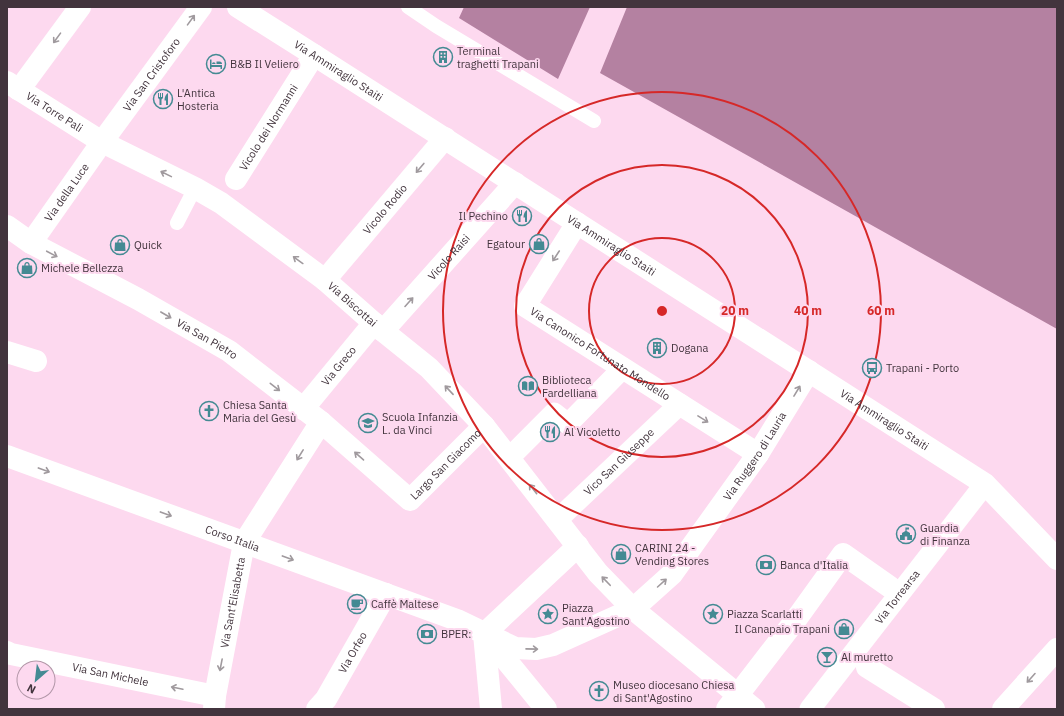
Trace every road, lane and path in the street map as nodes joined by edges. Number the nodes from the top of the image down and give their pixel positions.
1 (80, 7) edge
2 (201, 7) edge
3 (238, 7) edge
4 (408, 7) edge
5 (314, 55) junction
6 (13, 86) edge
7 (594, 121) dead end
8 (445, 138) junction
9 (102, 142) junction
10 (236, 179) dead end
11 (515, 183) junction
12 (195, 188) junction
13 (177, 223) dead end
14 (577, 223) junction
15 (7, 226) edge
16 (31, 243) junction
17 (325, 280) junction
18 (379, 327) junction
19 (7, 352) edge
20 (36, 361) dead end
21 (623, 368) junction
22 (809, 371) junction
23 (680, 404) junction
24 (303, 409) junction
25 (321, 422) junction
26 (484, 426) junction
27 (758, 454) junction
28 (7, 456) edge
29 (509, 458) junction
30 (388, 481) joint
31 (985, 484) junction
32 (557, 520) junction
33 (244, 543) junction
34 (578, 546) junction
35 (1057, 558) edge
36 (895, 591) junction
37 (386, 594) junction
38 (633, 609) junction
39 (484, 634) junction
40 (1057, 649) edge
41 (8, 658) edge
42 (859, 662) junction
43 (215, 702) edge
44 (742, 704) edge
45 (317, 709) edge
46 (491, 709) edge
47 (546, 709) edge
48 (810, 709) edge
49 (934, 709) edge
50 (1003, 709) edge

1 -> 6 street
9 -> 2 street, Via San Cristoforo
3 - 5 street, Via Ammiraglio Staiti
4 - 7 lane
5 - 8 street, Via Ammiraglio Staiti
5 - 10 street, Vicolo dei Normanni
6 - 9 street, Via Torre Pali
8 - 11 street, Via Ammiraglio Staiti
8 -> 17 street, Vicolo Rodio
12 -> 9 street, Via Biscottai
9 - 16 street, Via della Luce
11 - 14 street, Via Ammiraglio Staiti
18 -> 11 street, Vicolo Raisi
12 - 13 lane
17 -> 12 street, Via Biscottai
14 -> 21 street, Via Canonico Fortunato Mondello
14 - 22 street, Via Ammiraglio Staiti
15 - 16 street, Via San Pietro
16 -> 24 street, Via San Pietro
17 - 18 street, Via Biscottai
18 - 24 street, Via Greco
26 -> 18 street, Via Biscottai
19 - 20 street
21 - 23 street, Via Canonico Fortunato Mondello
21 - 29 street
27 -> 22 street, Via Ruggero di Lauria
22 - 31 street, Via Ammiraglio Staiti
23 -> 27 street, Via Canonico Fortunato Mondello
23 - 32 street, Vico San Giuseppe
24 - 25 street, Via San Pietro
30 -> 25 street, Via San Pietro
25 -> 33 street, Via Sant'Elisabetta
26 - 29 street, Via Biscottai
26 - 30 street, Largo San Giacomo
38 -> 27 street, Via Ruggero di Lauria
28 -> 33 street, Corso Italia
32 -> 29 street, Via Biscottai
31 - 35 street, Via Ammiraglio Staiti
31 - 36 street, Via Torrearsa
32 - 34 street, Via Biscottai
33 -> 37 street, Corso Italia
33 -> 43 street, Via Sant'Elisabetta
38 -> 34 street, Via Biscottai
34 - 39 street
36 - 42 street, Via Torrearsa
36 - 44 street
37 - 39 street, Corso Italia
37 - 45 street, Via Orfeo
39 -> 38 street, Corso Italia
38 - 44 street, Via Biscottai
39 - 46 street
39 - 47 street
40 -> 50 street
43 -> 41 street, Via San Michele
42 - 48 street, Via Torrearsa
42 - 49 street

